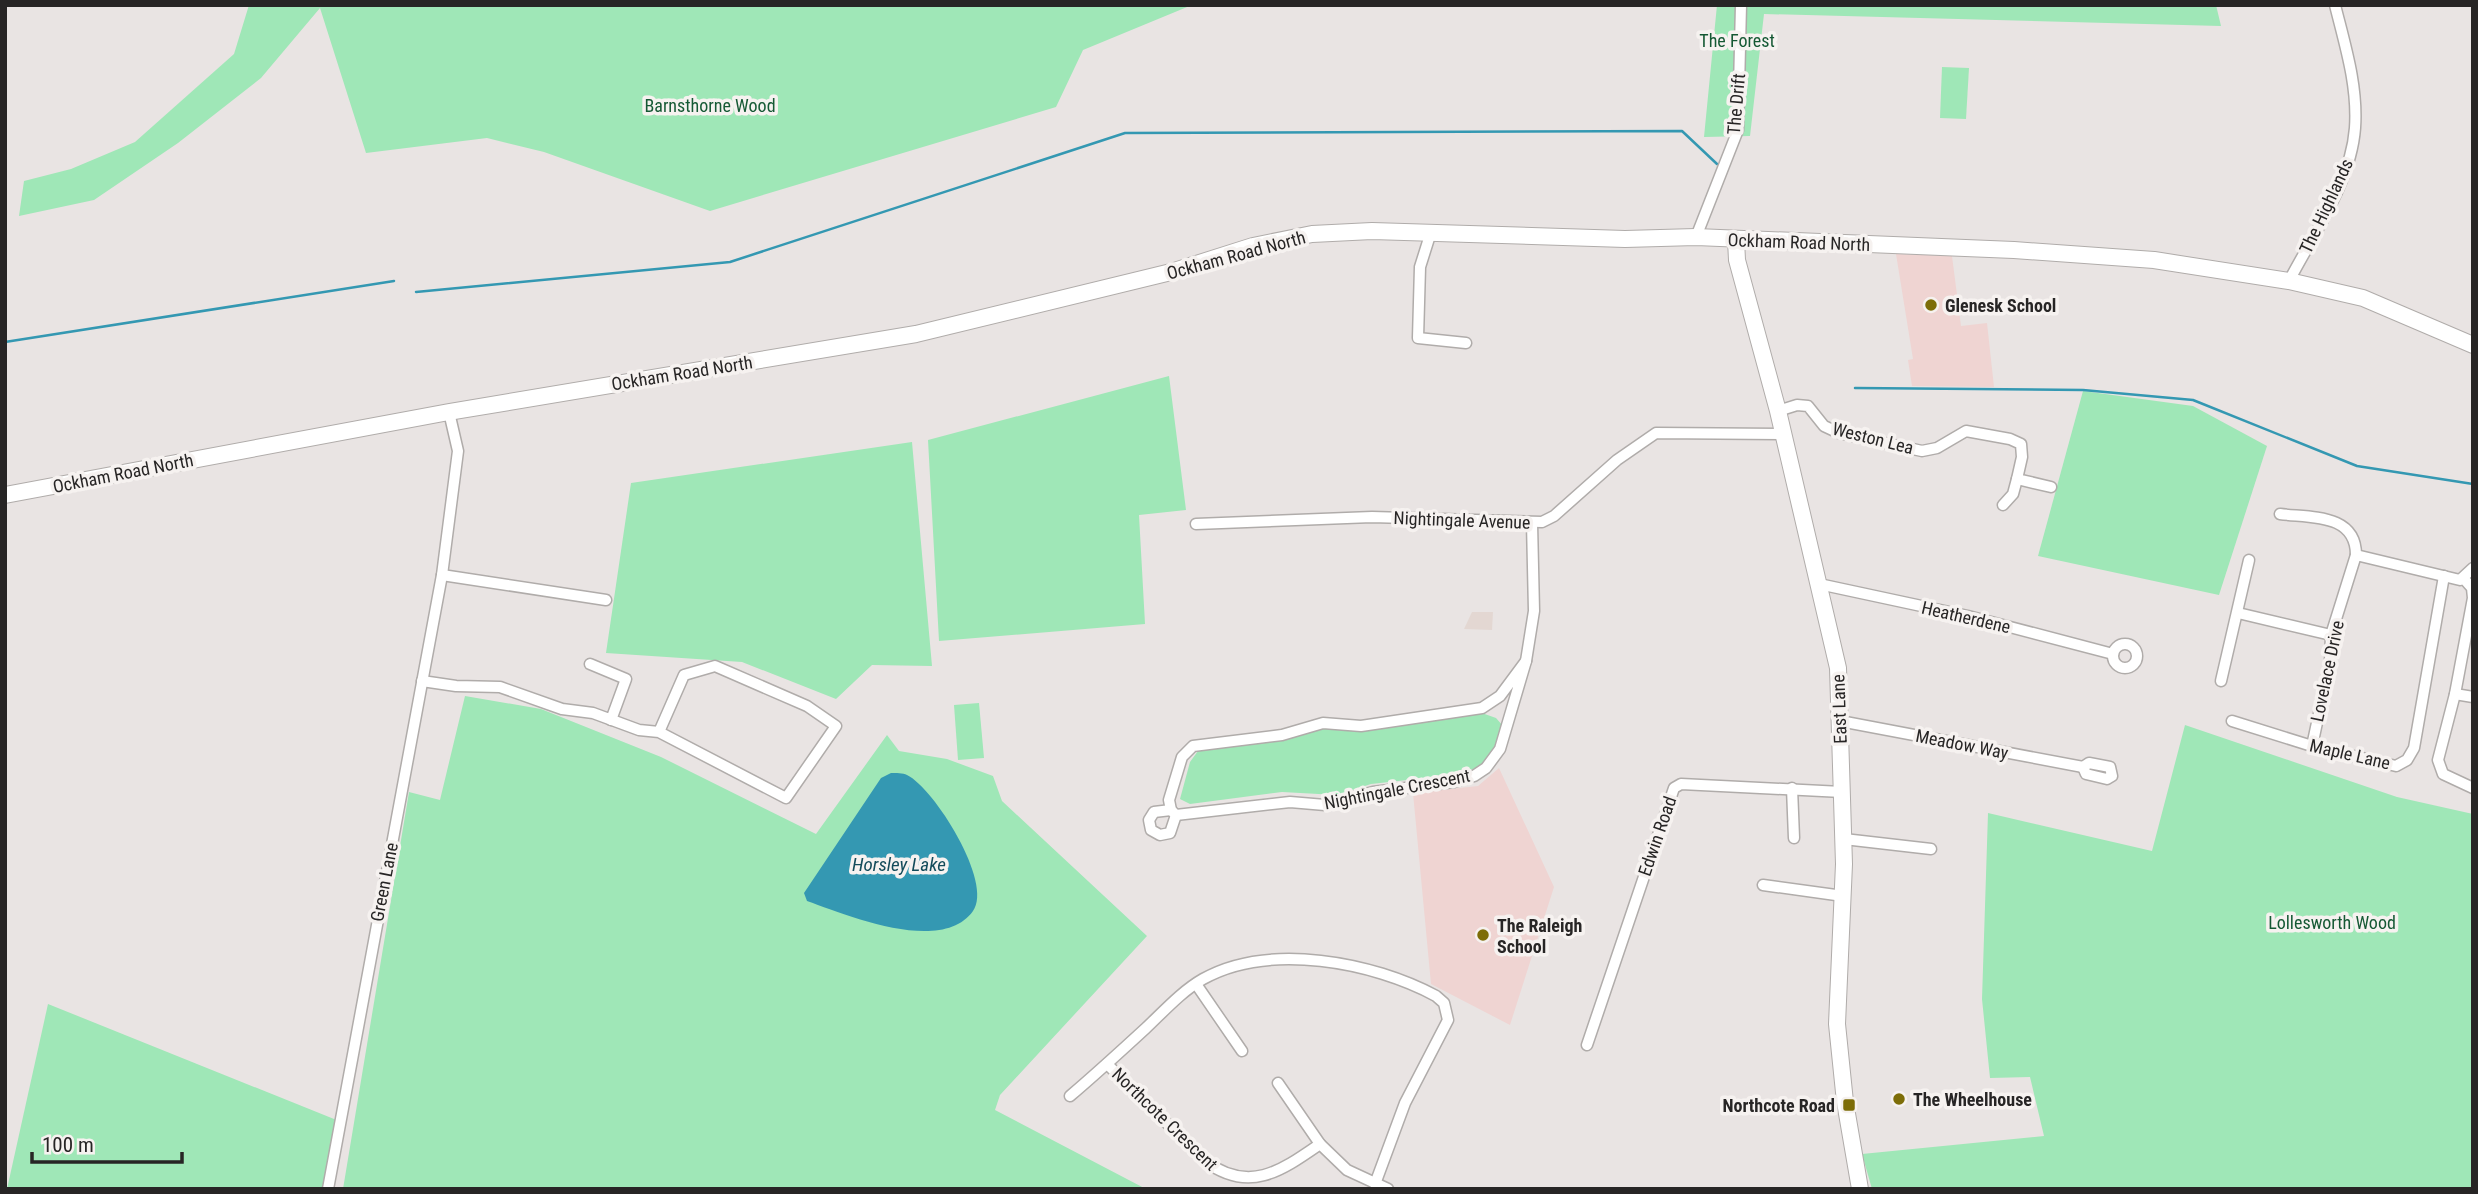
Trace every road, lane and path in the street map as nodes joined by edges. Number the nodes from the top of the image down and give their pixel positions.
1 (1741, 5) edge
2 (2336, 5) edge
3 (1432, 232) junction
4 (1696, 237) junction
5 (1736, 240) junction
6 (2289, 281) junction
7 (1466, 343) dead end
8 (2473, 345) edge
9 (1778, 411) junction
10 (449, 412) junction
11 (1781, 434) junction
12 (2017, 479) junction
13 (2050, 487) dead end
14 (5, 495) edge
15 (2003, 505) dead end
16 (2280, 514) dead end
17 (1532, 523) junction
18 (1196, 524) dead end
19 (2356, 555) junction
20 (2249, 560) dead end
21 (2473, 568) edge
22 (442, 575) junction
23 (2444, 576) junction
24 (2464, 579) junction
25 (1819, 584) junction
26 (606, 600) dead end
27 (2238, 613) junction
28 (2470, 634) edge
29 (2331, 635) junction
30 (2113, 654) dead end
31 (1526, 661) junction
32 (590, 664) dead end
33 (422, 681) junction
34 (2221, 681) dead end
35 (2455, 694) junction
36 (2473, 697) edge
37 (1482, 708) junction
38 (611, 720) junction
39 (1840, 721) junction
40 (2232, 721) dead end
41 (1507, 726) junction
42 (659, 732) junction
43 (2312, 746) junction
44 (2083, 767) dead end
45 (1792, 788) junction
46 (2473, 788) edge
47 (1842, 792) junction
48 (1794, 838) dead end
49 (1844, 839) junction
50 (1931, 849) dead end
51 (1763, 885) dead end
52 (1843, 896) junction
53 (1196, 984) junction
54 (1587, 1045) dead end
55 (1242, 1051) dead end
56 (1107, 1065) junction
57 (1278, 1083) dead end
58 (1070, 1096) dead end
59 (1320, 1144) junction
60 (1376, 1184) junction
61 (328, 1189) edge
62 (1388, 1189) edge
63 (1860, 1189) edge

1 - 4 street, The Drift
2 - 6 street, The Highlands
3 - 4 main road, Ockham Road North
3 - 7 street
3 - 10 main road, Ockham Road North
4 - 5 main road, Ockham Road North
5 - 6 main road, Ockham Road North
5 - 9 main road, East Lane
6 - 8 main road, Ockham Road North
9 - 11 main road, East Lane
9 - 12 street, Weston Lea
10 - 14 main road, Ockham Road North
10 - 22 street, Green Lane
11 - 17 street, Nightingale Avenue
11 - 25 main road, East Lane
12 - 13 street
12 - 15 street, Weston Lea
16 - 19 street
17 - 18 street, Nightingale Avenue
17 - 31 street, Nightingale Crescent
19 - 23 street
19 - 29 street, Lovelace Drive
20 - 27 street
21 - 24 street
22 - 26 street
22 - 33 street, Green Lane
23 - 24 street
23 - 43 street, Maple Lane
24 - 28 street
25 - 30 street, Heatherdene
25 - 39 main road, East Lane
27 - 29 street
27 - 34 street
28 - 35 street
29 - 43 street, Lovelace Drive
31 - 37 street, Nightingale Crescent
31 - 41 street, Nightingale Crescent
32 - 38 street
33 - 38 street
33 - 61 street, Green Lane
35 - 36 street
35 - 46 street
37 - 41 street
37 - 41 street, Nightingale Crescent
38 - 42 street
39 - 44 street, Meadow Way
39 - 47 main road, East Lane
40 - 43 street, Maple Lane
42 - 42 street
45 - 47 street, Edwin Road
45 - 48 street
45 - 54 street, Edwin Road
47 - 49 main road, East Lane
49 - 50 street
49 - 52 main road, East Lane
51 - 52 street
52 - 63 main road, East Lane
53 - 55 street
53 - 56 street, Northcote Crescent
53 - 60 street, Northcote Crescent
56 - 58 street, Northcote Crescent
56 - 59 street, Northcote Crescent
57 - 59 street
59 - 60 street
60 - 62 street

